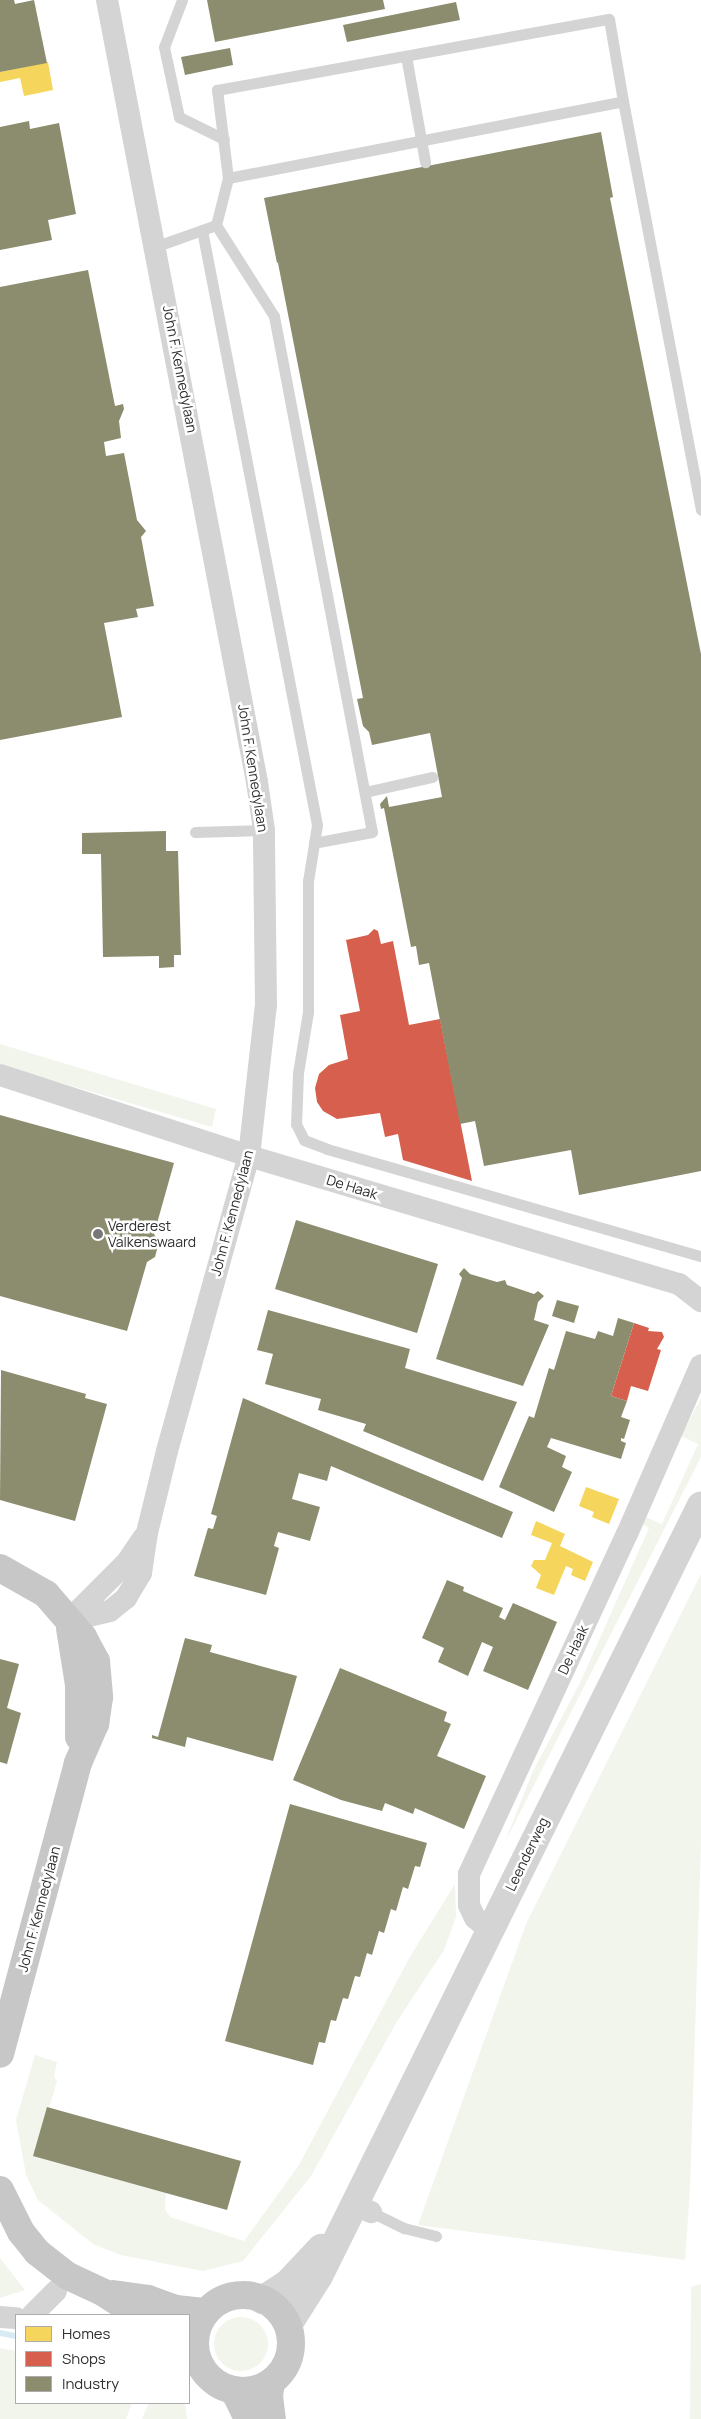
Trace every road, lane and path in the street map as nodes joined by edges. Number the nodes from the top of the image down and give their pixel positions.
1 (108, 0) edge
2 (182, 0) edge
3 (406, 56) junction
4 (623, 101) junction
5 (224, 140) junction
6 (421, 140) junction
7 (425, 162) dead end
8 (228, 178) junction
9 (216, 224) junction
10 (202, 230) junction
11 (156, 246) junction
12 (701, 510) edge
13 (432, 777) dead end
14 (365, 792) junction
15 (264, 830) junction
16 (195, 832) dead end
17 (314, 843) junction
18 (0, 1075) edge
19 (249, 1156) junction
20 (701, 1256) edge
21 (701, 1301) edge
22 (701, 1365) edge
23 (701, 1505) edge
24 (0, 1568) edge
25 (68, 1621) junction
26 (489, 1930) junction
27 (0, 2054) edge
28 (0, 2190) edge
29 (356, 2212) junction
30 (436, 2236) dead end
31 (62, 2284) junction
32 (104, 2293) junction
33 (262, 2300) junction
34 (206, 2312) junction
35 (33, 2314) edge
36 (136, 2314) edge
37 (0, 2317) edge
38 (15, 2318) edge
39 (288, 2325) junction
40 (192, 2342) edge
41 (271, 2382) junction
42 (234, 2390) junction
43 (248, 2419) edge
44 (272, 2419) edge

1 - 11 street, John F. Kennedylaan
2 - 5 lane
3 - 4 lane
3 - 5 lane
3 - 6 lane
4 - 6 lane
4 - 12 lane
5 - 8 lane
6 - 7 lane
6 - 8 lane
8 - 9 lane
9 - 10 lane
9 - 14 lane
10 - 11 lane
10 - 17 lane
11 - 15 street, John F. Kennedylaan
13 - 14 lane
14 - 17 lane
15 - 16 lane
15 - 19 street, John F. Kennedylaan
17 - 20 lane
18 - 19 street, De Haak
19 - 21 street, De Haak
19 - 25 street, John F. Kennedylaan
22 - 26 street, De Haak
23 - 26 street, Leenderweg
24 - 25 main road
25 - 27 main road, John F. Kennedylaan
26 - 29 street, Leenderweg
28 - 31 main road
29 - 30 lane
29 - 33 street, Leenderweg
29 - 39 street, Leenderweg
31 - 32 main road
31 - 35 street
32 - 34 main road
32 - 36 main road
33 - 34 main road
33 - 39 main road
34 - 40 main road
37 - 38 street
39 - 41 main road
40 - 42 main road
41 - 42 main road
41 - 44 main road
42 - 43 main road

